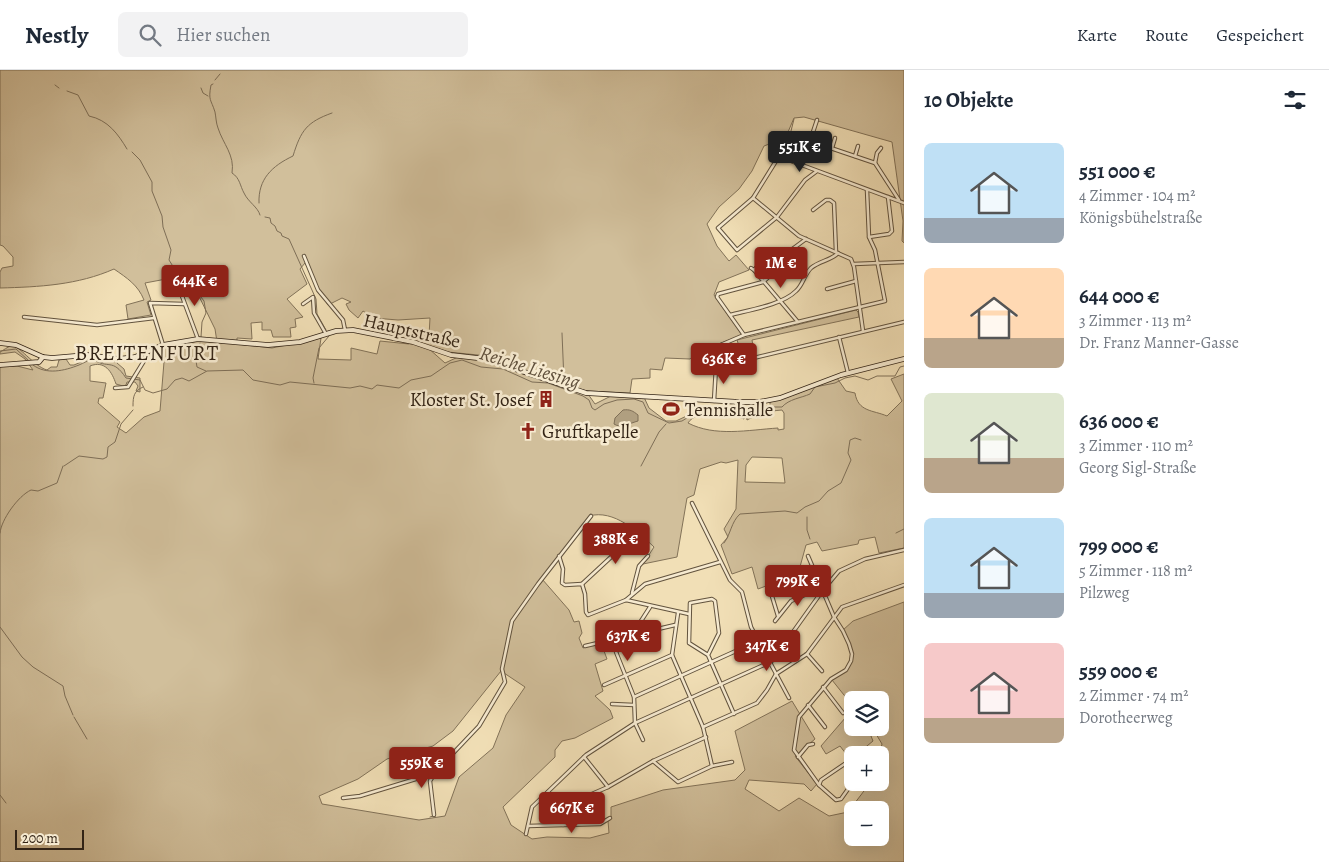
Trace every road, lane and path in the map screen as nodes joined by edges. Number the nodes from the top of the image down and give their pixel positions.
1 (817, 120) dead end
2 (802, 138) dead end
3 (835, 138) dead end
4 (810, 141) junction
5 (858, 146) dead end
6 (832, 148) junction
7 (881, 148) dead end
8 (855, 156) junction
9 (875, 163) junction
10 (817, 171) junction
11 (867, 190) junction
12 (753, 198) junction
13 (888, 198) junction
14 (902, 202) edge
15 (813, 210) dead end
16 (777, 216) junction
17 (869, 237) junction
18 (806, 239) junction
19 (837, 252) junction
20 (788, 253) junction
21 (304, 256) dead end
22 (904, 262) edge
23 (854, 264) junction
24 (878, 264) junction
25 (176, 280) dead end
26 (856, 281) junction
27 (763, 282) junction
28 (827, 289) dead end
29 (781, 301) junction
30 (184, 304) junction
31 (302, 304) dead end
32 (859, 308) junction
33 (729, 315) junction
34 (24, 317) dead end
35 (154, 318) junction
36 (798, 322) junction
37 (904, 322) edge
38 (345, 330) junction
39 (863, 331) junction
40 (326, 334) junction
41 (744, 335) junction
42 (839, 337) junction
43 (198, 339) junction
44 (0, 343) edge
45 (163, 345) junction
46 (147, 352) junction
47 (43, 357) junction
48 (904, 359) edge
49 (0, 365) edge
50 (716, 367) junction
51 (848, 373) junction
52 (115, 388) dead end
53 (714, 401) junction
54 (692, 504) dead end
55 (591, 516) dead end
56 (637, 533) dead end
57 (904, 550) edge
58 (559, 556) junction
59 (648, 556) dead end
60 (808, 556) dead end
61 (720, 562) junction
62 (813, 567) junction
63 (804, 571) dead end
64 (582, 584) junction
65 (904, 585) edge
66 (823, 590) junction
67 (771, 593) dead end
68 (631, 595) junction
69 (626, 600) junction
70 (650, 607) junction
71 (678, 613) junction
72 (689, 614) junction
73 (778, 616) junction
74 (834, 617) junction
75 (775, 621) dead end
76 (675, 625) junction
77 (632, 635) junction
78 (758, 641) junction
79 (585, 646) dead end
80 (807, 654) junction
81 (672, 655) junction
82 (708, 655) junction
83 (770, 662) junction
84 (712, 663) junction
85 (822, 671) dead end
86 (776, 674) junction
87 (624, 676) junction
88 (681, 677) junction
89 (604, 685) dead end
90 (721, 685) junction
91 (823, 687) junction
92 (634, 697) junction
93 (690, 698) junction
94 (789, 698) dead end
95 (612, 704) dead end
96 (634, 705) junction
97 (808, 705) junction
98 (843, 713) dead end
99 (734, 714) junction
100 (636, 723) junction
101 (703, 727) junction
102 (825, 727) dead end
103 (706, 737) junction
104 (643, 740) dead end
105 (813, 744) dead end
106 (584, 757) junction
107 (798, 757) junction
108 (653, 761) junction
109 (732, 762) dead end
110 (844, 764) edge
111 (712, 766) junction
112 (437, 769) junction
113 (428, 774) junction
114 (430, 779) junction
115 (819, 785) junction
116 (608, 787) junction
117 (847, 791) edge
118 (548, 792) junction
119 (343, 798) dead end
120 (562, 807) junction
121 (434, 815) dead end
122 (610, 818) dead end
123 (563, 825) junction
124 (528, 826) junction
125 (526, 834) dead end

1 - 4 street
2 - 4 street
3 - 6 street
4 - 6 street
5 - 8 street
6 - 8 street
7 - 9 street
8 - 9 street
9 - 14 street
10 - 11 street
10 - 12 street
10 - 16 street
11 - 13 street
11 - 17 street
12 - 16 street
12 - 16 street
13 - 14 street
13 - 17 street
15 - 19 street
16 - 18 street
17 - 24 street
18 - 19 street
18 - 20 street
19 - 23 street
19 - 29 street
20 - 27 street
20 - 27 street
21 - 38 street
22 - 24 street
23 - 24 street
23 - 26 street
24 - 32 street
25 - 30 street
26 - 28 street
26 - 32 street
27 - 29 street
27 - 33 street
29 - 33 street
29 - 36 street
30 - 35 street
30 - 43 street
31 - 40 street
32 - 36 street
32 - 39 street
33 - 41 street
34 - 35 street
35 - 45 street
36 - 41 street
37 - 39 street
38 - 40 main road, Hauptstraße
38 - 53 main road, Hauptstraße
39 - 42 street
40 - 43 main road, Hauptstraße
41 - 50 street
42 - 50 street
42 - 51 street
43 - 45 main road, Hauptstraße
44 - 47 main road, Hauptstraße
45 - 46 main road, Hauptstraße
46 - 47 main road, Hauptstraße
46 - 52 street
47 - 49 main road
48 - 51 main road, Hauptstraße
50 - 53 street
51 - 53 main road, Hauptstraße
54 - 61 street
55 - 58 street
56 - 64 street
57 - 66 street
58 - 64 street
58 - 112 street
59 - 68 street
60 - 62 street
61 - 68 street
61 - 78 street
62 - 63 street
62 - 66 street
64 - 69 street
65 - 74 street
66 - 73 street
66 - 74 street
66 - 83 street
67 - 73 street
68 - 69 street
69 - 70 street
70 - 71 street
70 - 77 street
71 - 72 street
71 - 76 street
72 - 82 street
72 - 82 street
73 - 75 street
74 - 80 street
74 - 91 street
76 - 77 street
76 - 81 street
77 - 79 street
77 - 87 street
78 - 83 street
78 - 84 street
80 - 85 street
80 - 86 street
81 - 87 street
81 - 88 street
82 - 84 street
83 - 86 street
83 - 90 street
84 - 88 street
84 - 90 street
86 - 94 street
86 - 99 street
87 - 89 street
87 - 92 street
88 - 92 street
88 - 93 street
90 - 93 street
90 - 99 street
91 - 97 street
91 - 98 street
92 - 96 street
93 - 100 street
93 - 101 street
95 - 96 street
96 - 100 street
97 - 102 street
97 - 107 street
99 - 101 street
100 - 104 street
100 - 106 street
101 - 103 street
103 - 108 street
103 - 111 street
105 - 107 street
106 - 116 street
106 - 118 street
107 - 115 street
108 - 111 street
108 - 116 street
109 - 111 street
110 - 115 street
112 - 113 street
112 - 114 street
113 - 114 street
113 - 119 street
114 - 121 street
115 - 117 street
116 - 120 street
118 - 120 street
118 - 124 street
120 - 123 street
122 - 123 street
123 - 124 street
124 - 125 street

